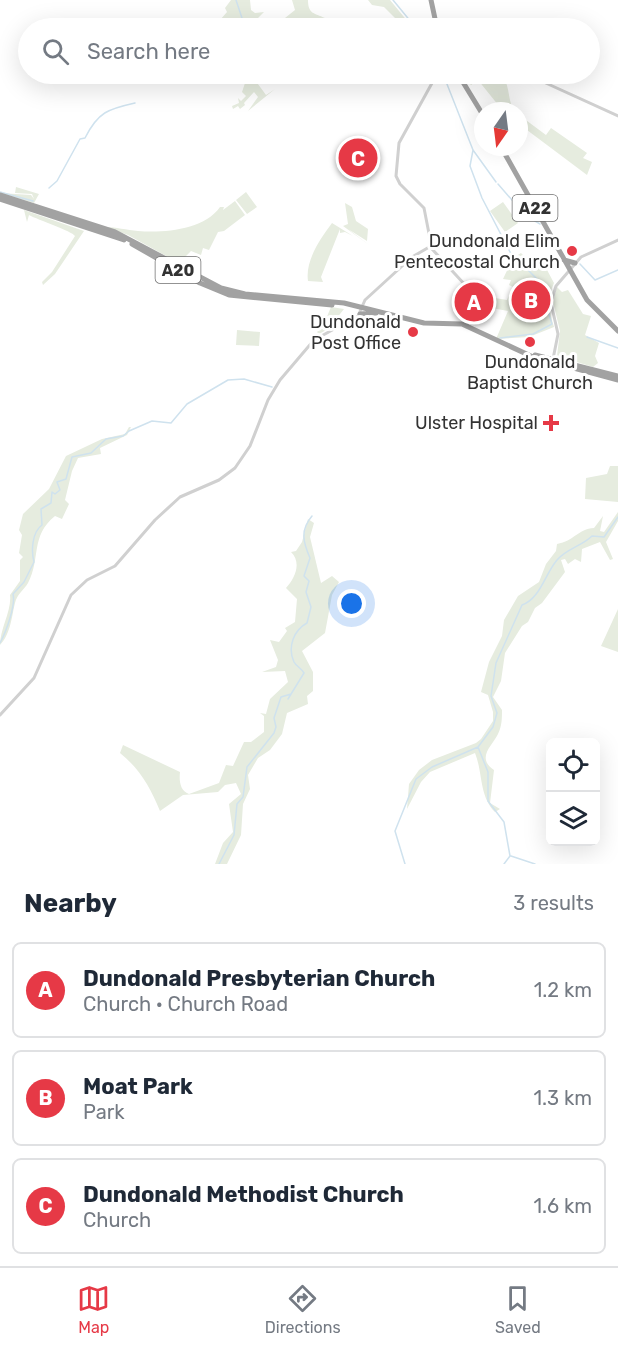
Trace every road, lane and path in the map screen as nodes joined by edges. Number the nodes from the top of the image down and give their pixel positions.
1 (431, 0) edge
2 (435, 18) edge
3 (431, 84) edge
4 (464, 84) edge
5 (548, 84) edge
6 (475, 102) edge
7 (618, 116) edge
8 (506, 156) edge
9 (0, 197) edge
10 (63, 215) junction
11 (89, 226) dead end
12 (618, 240) edge
13 (431, 246) junction
14 (564, 260) junction
15 (575, 263) junction
16 (567, 272) junction
17 (359, 310) junction
18 (392, 315) junction
19 (467, 325) junction
20 (618, 332) edge
21 (508, 346) junction
22 (555, 352) junction
23 (536, 355) junction
24 (553, 361) junction
25 (618, 378) edge
26 (0, 715) edge

1 - 2 highway
3 - 13 street
4 - 6 highway
5 - 7 street
8 - 14 highway, A22
9 - 10 highway, A20
9 - 17 highway, A20
10 - 11 highway
10 - 17 highway, A20
12 - 15 street
13 - 17 street
13 - 19 street
14 - 15 highway
14 - 16 highway, A22
15 - 16 street
16 - 20 highway, A22
16 - 22 street
17 - 18 highway
17 - 18 highway, A20
17 - 26 street
18 - 19 highway, A20
19 - 21 highway, A20
21 - 23 highway, A20
21 - 24 highway, A20
22 - 23 street
22 - 24 street
23 - 24 highway, A20
24 - 25 highway, A20
24 - 25 highway, A20

